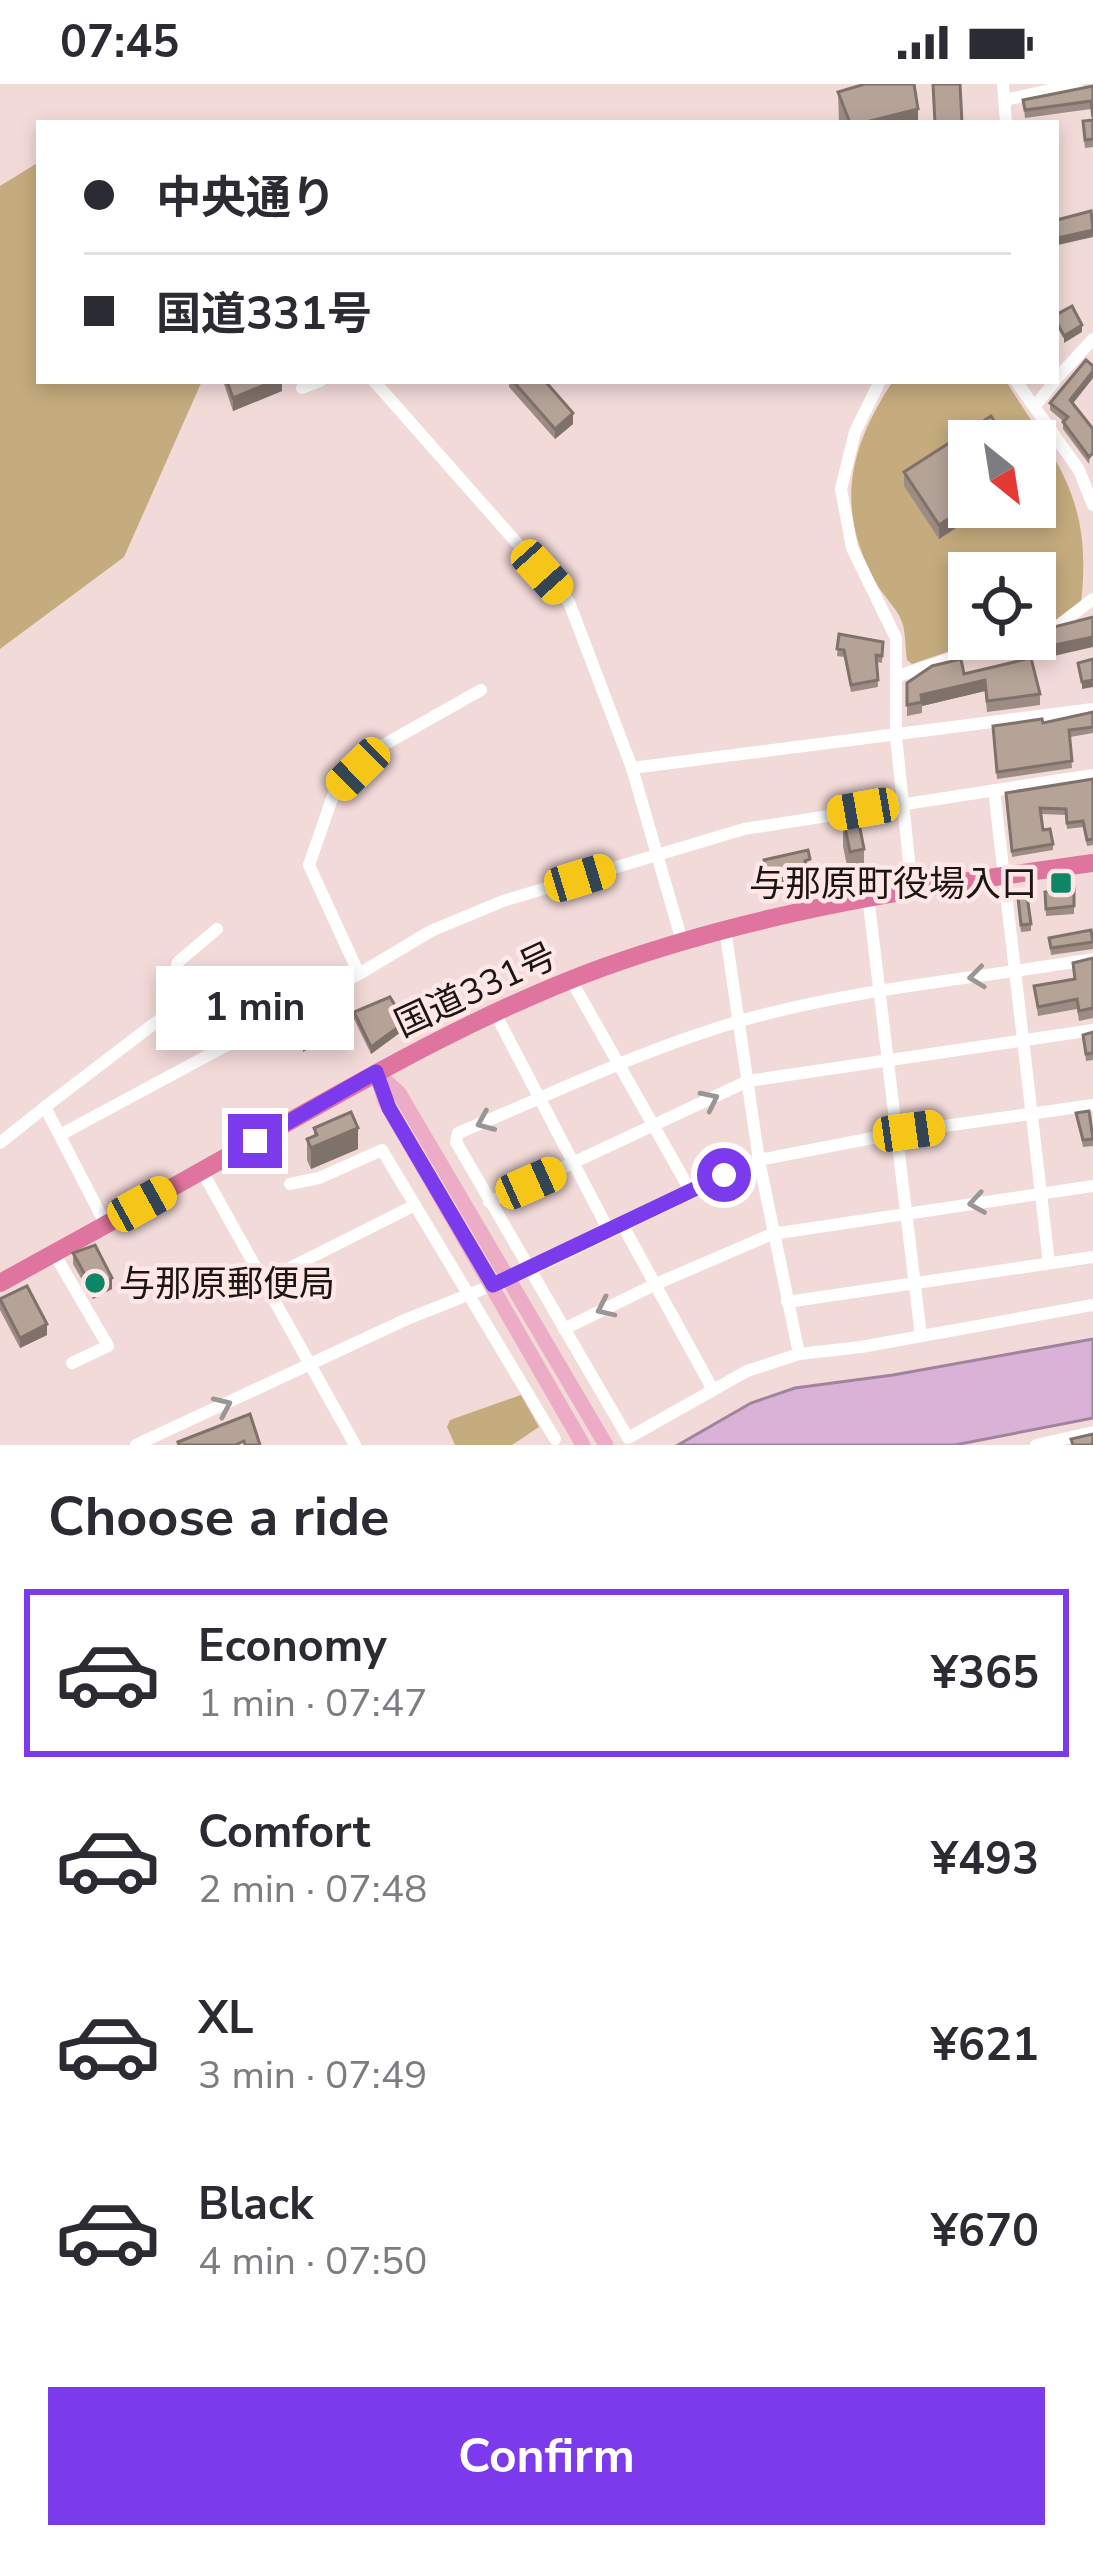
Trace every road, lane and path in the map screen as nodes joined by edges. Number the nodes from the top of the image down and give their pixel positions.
1 (1003, 84) edge
2 (1077, 84) edge
3 (1004, 100) junction
4 (1006, 120) edge
5 (1088, 342) edge
6 (1093, 362) edge
7 (1059, 375) edge
8 (312, 384) edge
9 (377, 384) edge
10 (879, 384) edge
11 (1018, 384) edge
12 (1052, 384) edge
13 (302, 388) dead end
14 (1035, 406) junction
15 (1093, 506) edge
16 (1093, 598) edge
17 (1056, 626) edge
18 (948, 659) edge
19 (898, 676) junction
20 (482, 690) dead end
21 (1093, 709) edge
22 (896, 737) junction
23 (632, 768) junction
24 (1093, 775) edge
25 (994, 790) junction
26 (902, 802) junction
27 (657, 855) junction
28 (1093, 863) edge
29 (1004, 876) junction
30 (912, 889) junction
31 (868, 896) junction
32 (218, 929) dead end
33 (725, 929) junction
34 (682, 941) junction
35 (1093, 958) edge
36 (1013, 972) junction
37 (359, 974) junction
38 (571, 980) junction
39 (880, 989) junction
40 (495, 1013) junction
41 (739, 1021) junction
42 (1093, 1030) edge
43 (1021, 1040) junction
44 (888, 1061) junction
45 (618, 1066) junction
46 (376, 1072) junction
47 (748, 1082) junction
48 (540, 1099) junction
49 (1093, 1105) edge
50 (45, 1107) junction
51 (1031, 1114) junction
52 (654, 1128) junction
53 (897, 1135) junction
54 (60, 1136) junction
55 (0, 1143) edge
56 (758, 1160) junction
57 (573, 1164) junction
58 (202, 1171) junction
59 (290, 1184) dead end
60 (1093, 1186) edge
61 (689, 1190) junction
62 (1040, 1193) junction
63 (489, 1202) junction
64 (415, 1205) junction
65 (908, 1215) junction
66 (622, 1224) junction
67 (106, 1225) junction
68 (609, 1232) junction
69 (772, 1234) junction
70 (54, 1253) junction
71 (1093, 1257) edge
72 (1049, 1263) junction
73 (531, 1270) junction
74 (264, 1281) junction
75 (501, 1282) junction
76 (0, 1283) edge
77 (915, 1283) junction
78 (656, 1284) junction
79 (469, 1293) junction
80 (787, 1303) junction
81 (1093, 1305) edge
82 (564, 1329) junction
83 (921, 1336) junction
84 (800, 1354) junction
85 (72, 1363) dead end
86 (311, 1366) junction
87 (712, 1388) junction
88 (1093, 1432) edge
89 (555, 1438) dead end
90 (136, 1445) edge
91 (355, 1445) edge
92 (583, 1445) edge
93 (606, 1445) edge
94 (1036, 1445) edge

1 - 3 street
2 - 3 street
3 - 4 street
5 - 6 street
5 - 7 street
8 - 13 street
9 - 23 street
10 - 19 street
11 - 14 street
12 - 14 street
14 - 15 street
16 - 17 street
18 - 19 street
19 - 22 street
20 - 37 street
21 - 22 street
22 - 23 street
22 - 26 street
23 - 27 street
24 - 25 street
25 - 26 street
25 - 29 street
26 - 27 street
26 - 30 street
27 - 34 street
27 - 37 street
28 - 29 highway, 国道331号
29 - 30 highway, 国道331号
29 - 36 street
30 - 31 highway, 国道331号
31 - 33 highway, 国道331号
31 - 39 street
32 - 50 street
33 - 34 highway, 国道331号
33 - 41 street
34 - 38 highway, 国道331号
35 - 36 street
36 -> 39 street
36 - 43 street
37 - 54 street
38 - 40 highway, 国道331号
38 - 45 street
39 - 41 street
39 - 44 street
40 - 46 highway, 国道331号
40 - 48 street
41 - 45 street
41 - 47 street
42 - 43 street
43 - 44 street
43 - 51 street
44 - 47 street
44 - 53 street
45 - 48 street
45 - 52 street
46 - 58 highway, 国道331号
46 - 75 main road
52 -> 47 street
47 - 56 street
48 - 57 street
48 -> 63 street
49 - 51 street
50 - 54 street
50 - 55 street
51 - 53 street
51 - 62 street
52 - 57 street
52 - 61 street
53 - 56 street
53 - 65 street
54 - 67 street
56 - 61 street
56 - 69 street
57 - 63 street
57 - 68 street
58 - 67 highway, 国道331号
58 - 74 street
59 - 64 street
60 - 62 street
61 - 66 street
62 -> 65 street
62 - 72 street
63 - 73 street
64 - 74 street
64 - 79 street
65 - 69 street
65 - 77 street
66 - 68 street
66 - 78 street
67 - 70 highway, 国道331号
68 - 73 street
69 - 78 street
69 - 80 street
70 - 76 highway, 国道331号
70 - 85 street
71 - 72 street
72 - 77 street
73 - 75 street
73 - 82 street
74 - 86 street
75 - 79 street
75 - 92 main road
75 - 93 main road
77 - 80 street
77 - 83 street
78 -> 82 street
78 - 87 street
79 - 86 street
79 - 89 street
80 - 84 street
81 - 83 street
82 - 87 street
83 - 84 street
84 - 87 street
90 -> 86 street
86 - 91 street
88 - 94 street

